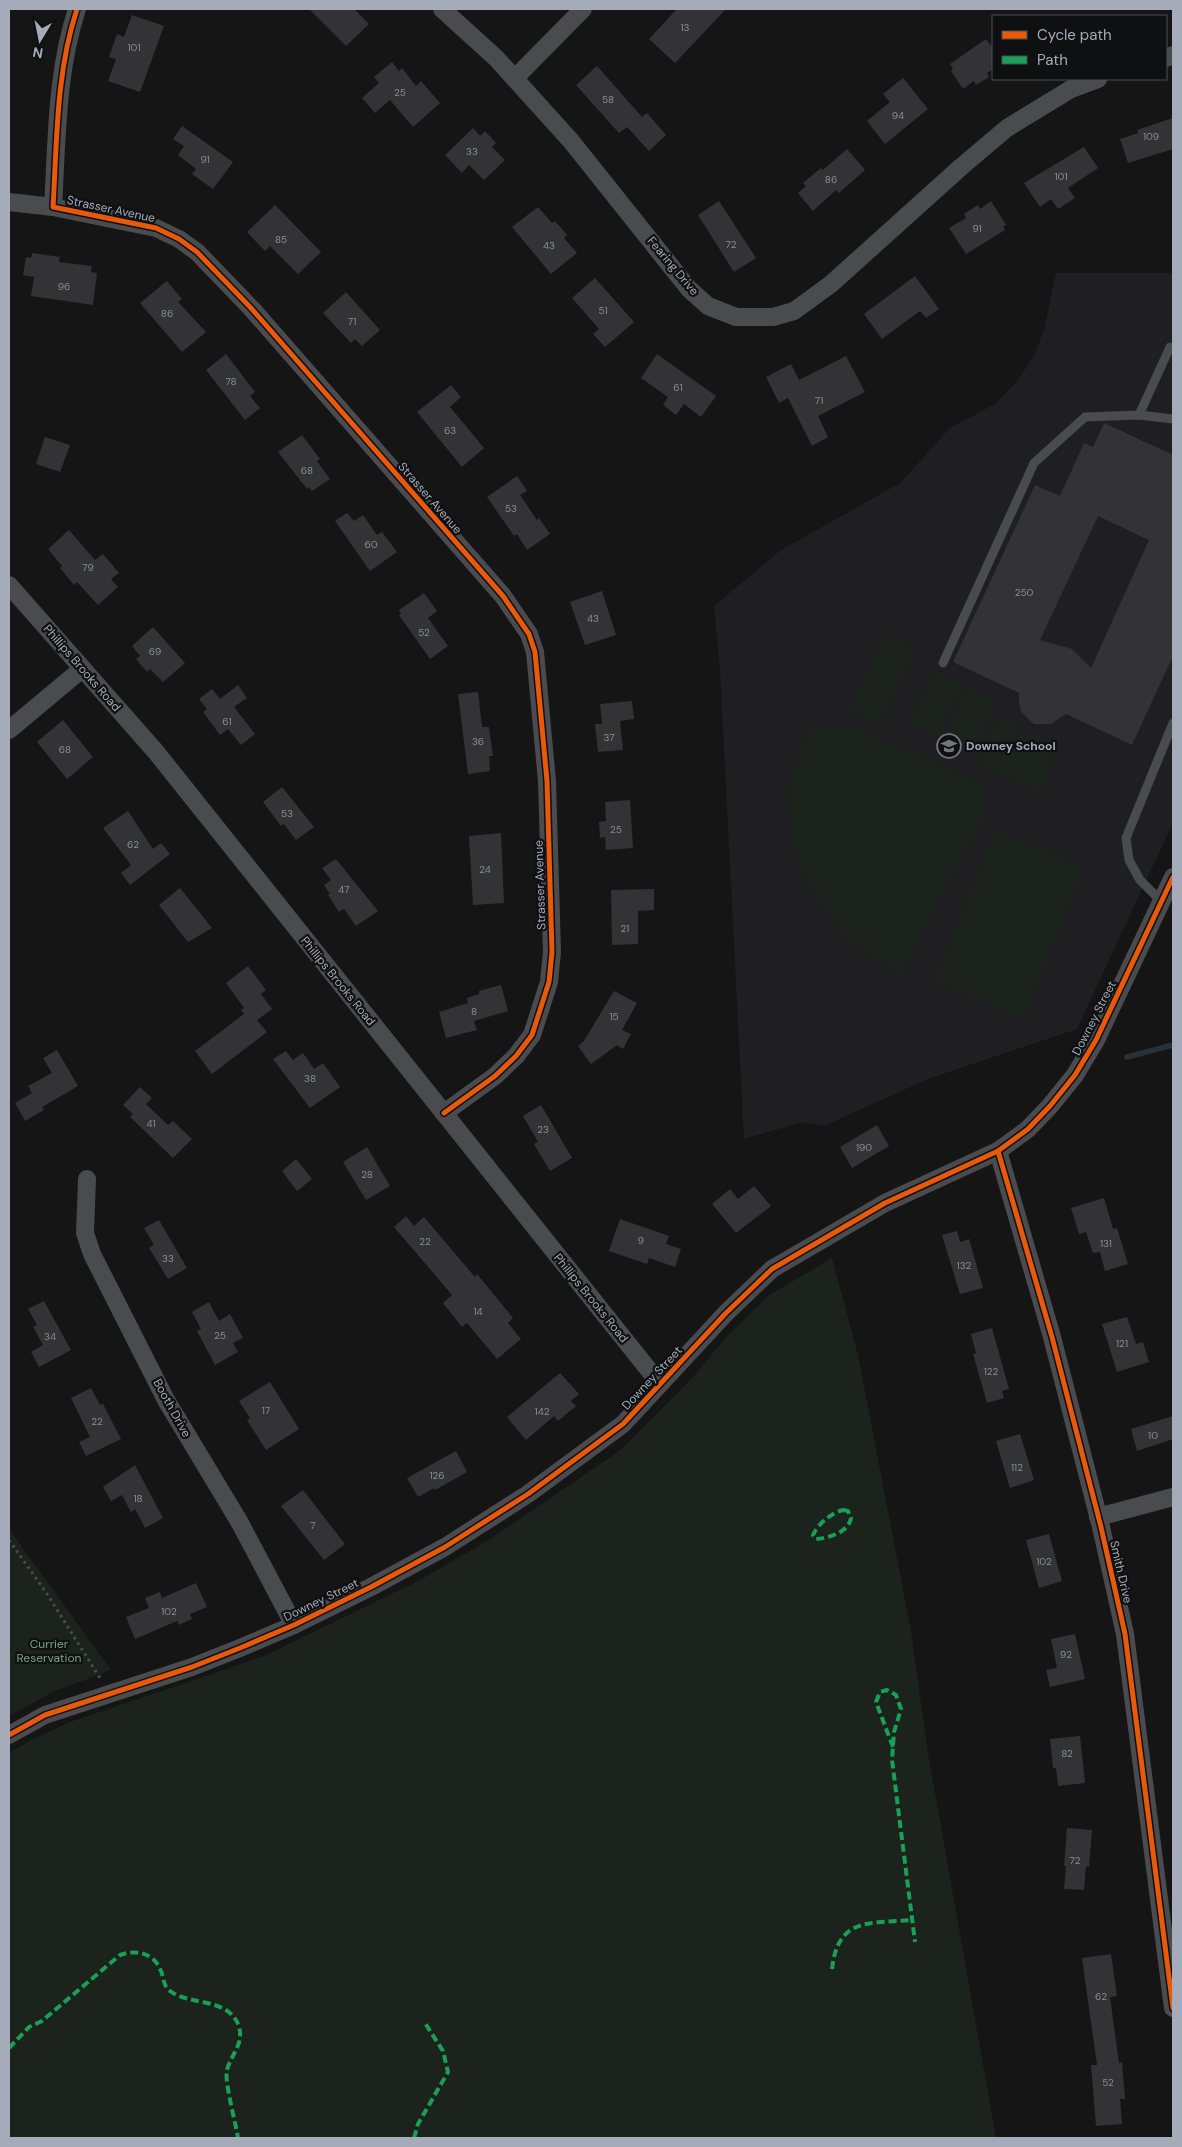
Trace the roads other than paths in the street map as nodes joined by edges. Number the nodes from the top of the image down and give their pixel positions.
1 (77, 9) edge
2 (442, 9) edge
3 (583, 9) edge
4 (515, 78) junction
5 (1095, 80) edge
6 (9, 202) edge
7 (53, 207) junction
8 (1173, 348) edge
9 (1139, 415) junction
10 (1173, 419) edge
11 (9, 585) edge
12 (942, 663) dead end
13 (82, 670) junction
14 (1173, 723) edge
15 (9, 730) edge
16 (1173, 877) edge
17 (1162, 902) junction
18 (444, 1113) junction
19 (998, 1151) junction
20 (87, 1179) dead end
21 (660, 1384) junction
22 (1173, 1497) edge
23 (1098, 1517) junction
24 (294, 1624) junction
25 (9, 1735) edge
26 (1173, 2008) edge

1 - 7 street, Strasser Avenue
2 - 4 street, Fearing Drive
3 - 4 street
4 - 5 street, Fearing Drive
6 - 7 street
7 - 18 street, Strasser Avenue
8 - 9 lane
9 - 10 lane
9 - 12 lane
11 - 13 street, Phillips Brooks Road
13 - 15 street
13 - 18 street, Phillips Brooks Road
14 - 17 lane
16 - 17 street, Downey Street
17 - 19 street, Downey Street
18 - 21 street, Phillips Brooks Road
19 - 21 street, Downey Street
19 - 23 street, Smith Drive
20 - 24 street, Booth Drive
21 - 24 street, Downey Street
22 - 23 street
23 - 26 street, Smith Drive
24 - 25 street, Downey Street

